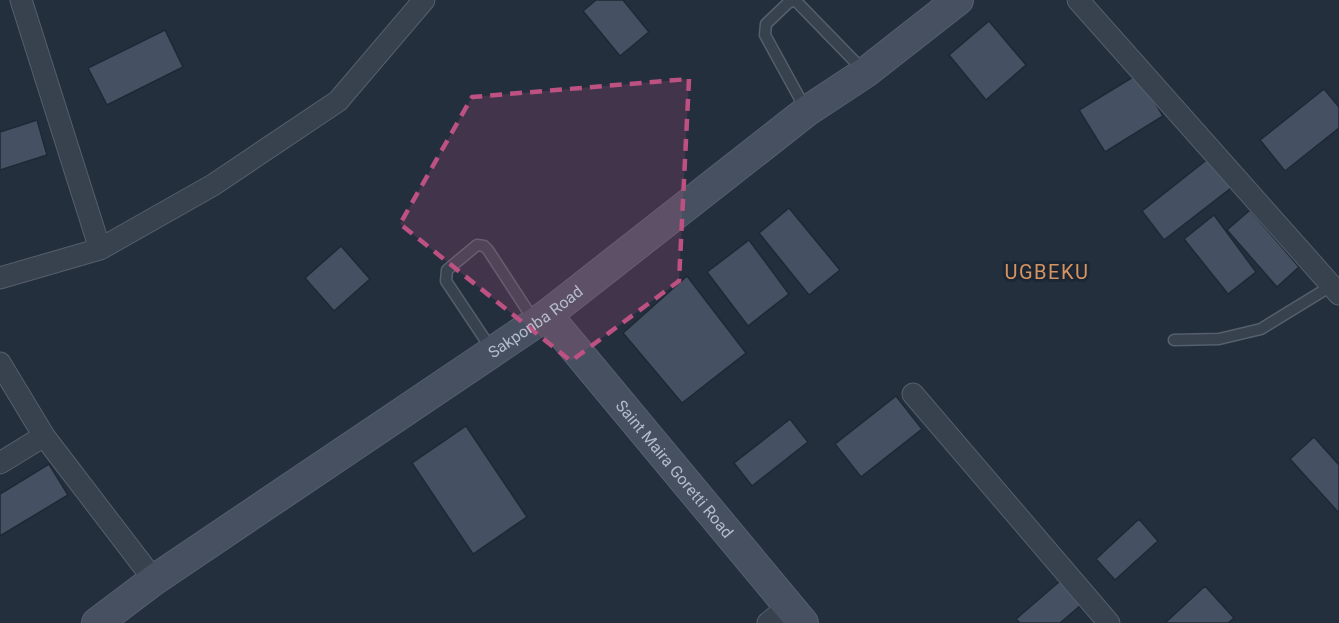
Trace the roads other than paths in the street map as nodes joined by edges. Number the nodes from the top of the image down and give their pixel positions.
1 (21, 0) edge
2 (424, 0) edge
3 (795, 0) edge
4 (958, 0) edge
5 (1078, 0) edge
6 (866, 72) junction
7 (807, 111) junction
8 (100, 249) junction
9 (0, 279) edge
10 (1335, 290) edge
11 (541, 319) junction
12 (1174, 340) dead end
13 (492, 350) junction
14 (0, 363) edge
15 (913, 394) dead end
16 (44, 436) junction
17 (0, 463) edge
18 (154, 580) junction
19 (787, 617) edge
20 (97, 623) edge
21 (1110, 623) edge

1 - 8 street
2 - 8 street
3 - 6 lane
3 - 7 lane
4 - 6 main road, Sakponba Road
5 - 10 street
6 - 7 main road, Sakponba Road
7 - 11 main road, Sakponba Road
8 - 9 street
10 - 12 lane
11 - 13 main road, Sakponba Road
11 - 13 lane
11 - 19 main road, Saint Maira Goretti Road
13 - 18 main road, Sakponba Road
14 - 16 street
15 - 21 street
16 - 17 street
16 - 18 street
18 - 20 main road, Sakponba Road

